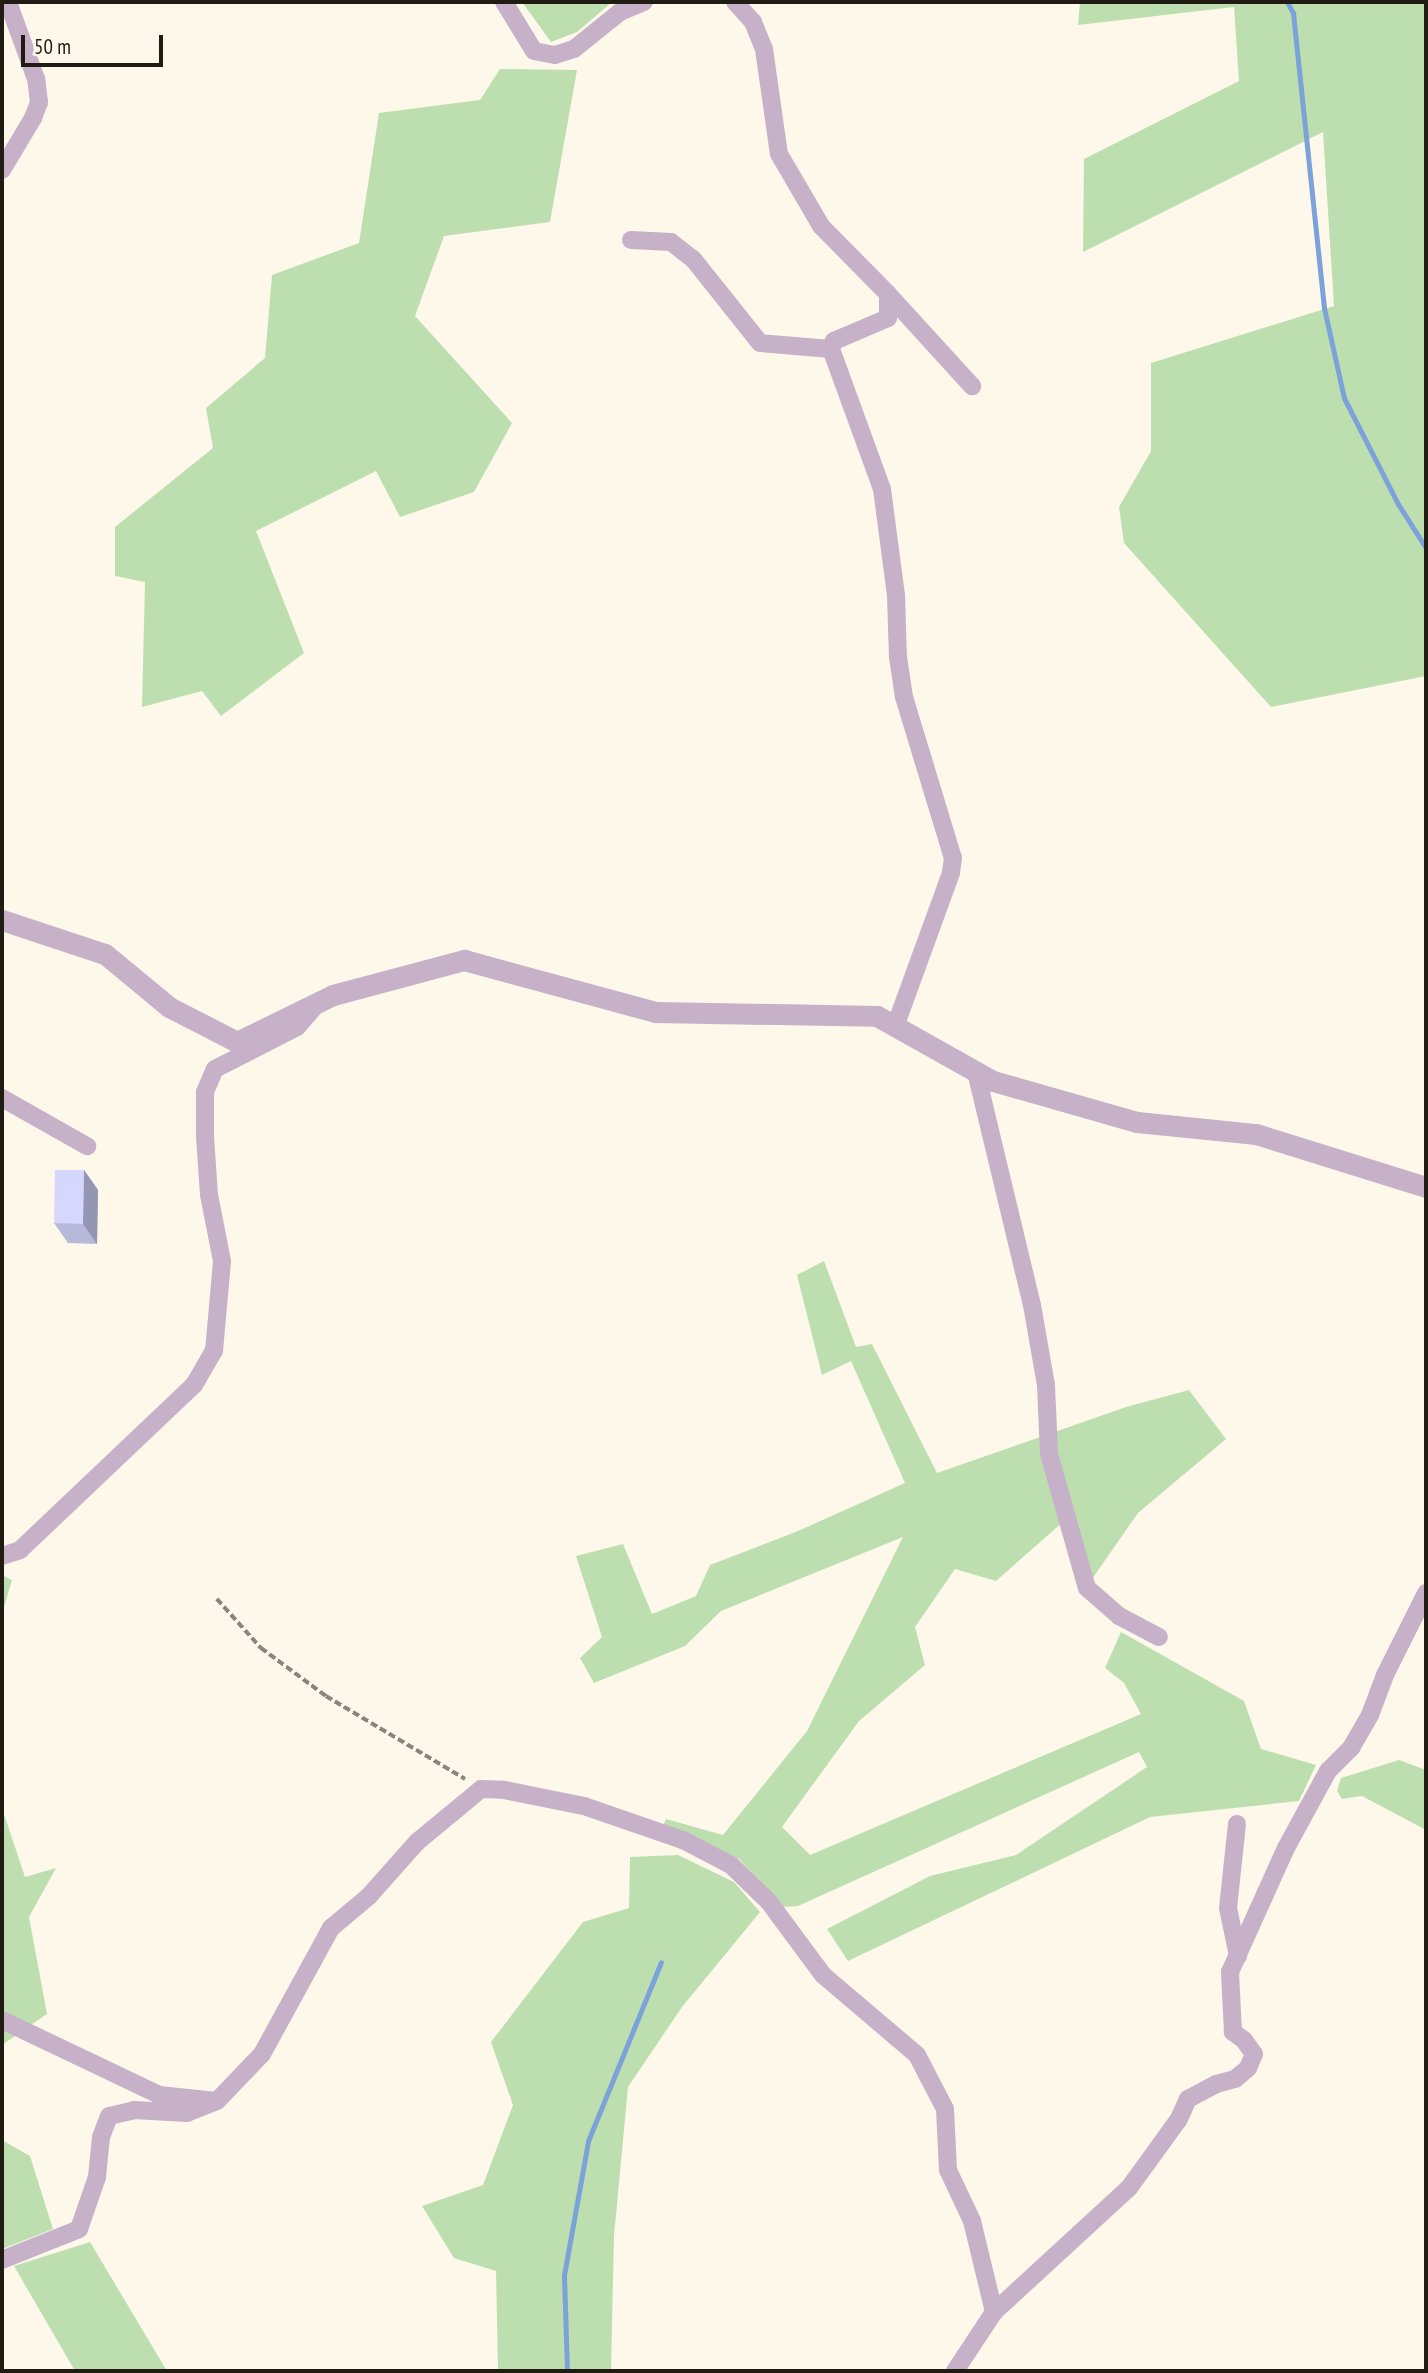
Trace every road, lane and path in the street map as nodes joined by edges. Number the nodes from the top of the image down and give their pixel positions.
1 (8, 2) edge
2 (504, 2) edge
3 (644, 2) edge
4 (735, 2) edge
5 (2, 170) edge
6 (631, 240) dead end
7 (888, 295) junction
8 (831, 349) junction
9 (971, 386) dead end
10 (2, 920) edge
11 (318, 1002) junction
12 (895, 1027) junction
13 (976, 1072) junction
14 (2, 1098) edge
15 (87, 1146) dead end
16 (1426, 1187) edge
17 (2, 1556) edge
18 (1426, 1593) edge
19 (217, 1599) dead end
20 (1158, 1637) dead end
21 (481, 1789) junction
22 (1237, 1824) dead end
23 (1238, 1956) junction
24 (2, 2020) edge
25 (217, 2101) junction
26 (2, 2260) edge
27 (994, 2312) junction
28 (954, 2371) edge

1 - 5 street
2 - 3 street
4 - 7 street
6 - 8 street
7 - 8 street
7 - 9 street
8 - 12 street
10 - 11 street
11 - 12 street
11 - 17 street
12 - 13 street
13 - 16 street
13 - 20 street
14 - 15 street
18 - 23 street
19 - 21 path
21 - 25 street
21 - 27 street
22 - 23 street
23 - 27 street
24 - 25 street
25 - 26 street
27 - 28 street

